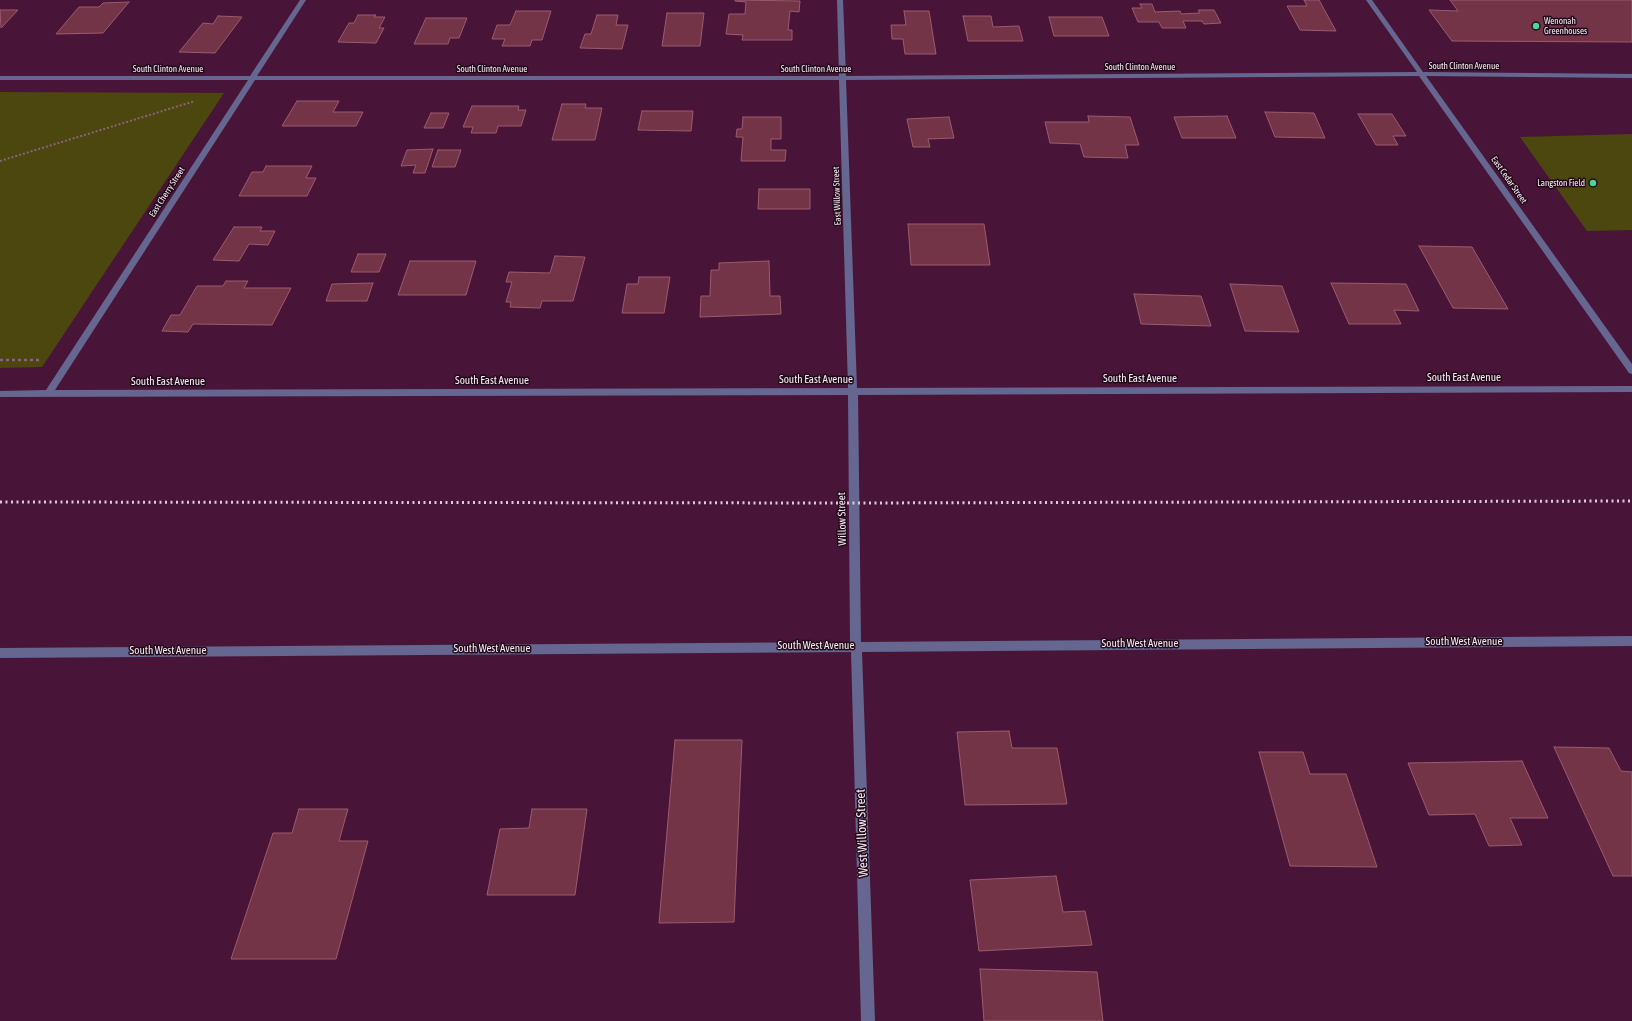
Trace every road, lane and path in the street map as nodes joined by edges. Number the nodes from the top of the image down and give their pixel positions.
1 (303, 0) edge
2 (840, 0) edge
3 (1369, 0) edge
4 (1422, 74) junction
5 (1632, 76) edge
6 (0, 78) edge
7 (252, 78) junction
8 (843, 78) junction
9 (201, 100) dead end
10 (0, 161) edge
11 (0, 360) edge
12 (46, 360) dead end
13 (1632, 371) edge
14 (1632, 389) edge
15 (853, 392) junction
16 (0, 394) edge
17 (48, 394) junction
18 (1632, 641) edge
19 (856, 646) junction
20 (0, 653) edge
21 (868, 1021) edge

1 - 7 street, East Cherry Street
2 - 8 street, East Willow Street
3 - 4 street, East Cedar Street
4 - 5 street, South Clinton Avenue
4 - 8 street, South Clinton Avenue
4 - 13 street, East Cedar Street
6 - 7 street, South Clinton Avenue
7 - 8 street, South Clinton Avenue
7 - 17 street, East Cherry Street
8 - 15 street, East Willow Street
9 - 10 path
11 - 12 path
14 - 15 street, South East Avenue
15 - 17 street, South East Avenue
15 - 19 street, Willow Street
16 - 17 street, South East Avenue
18 - 19 street, South West Avenue
19 - 20 street, South West Avenue
19 - 21 street, West Willow Street

